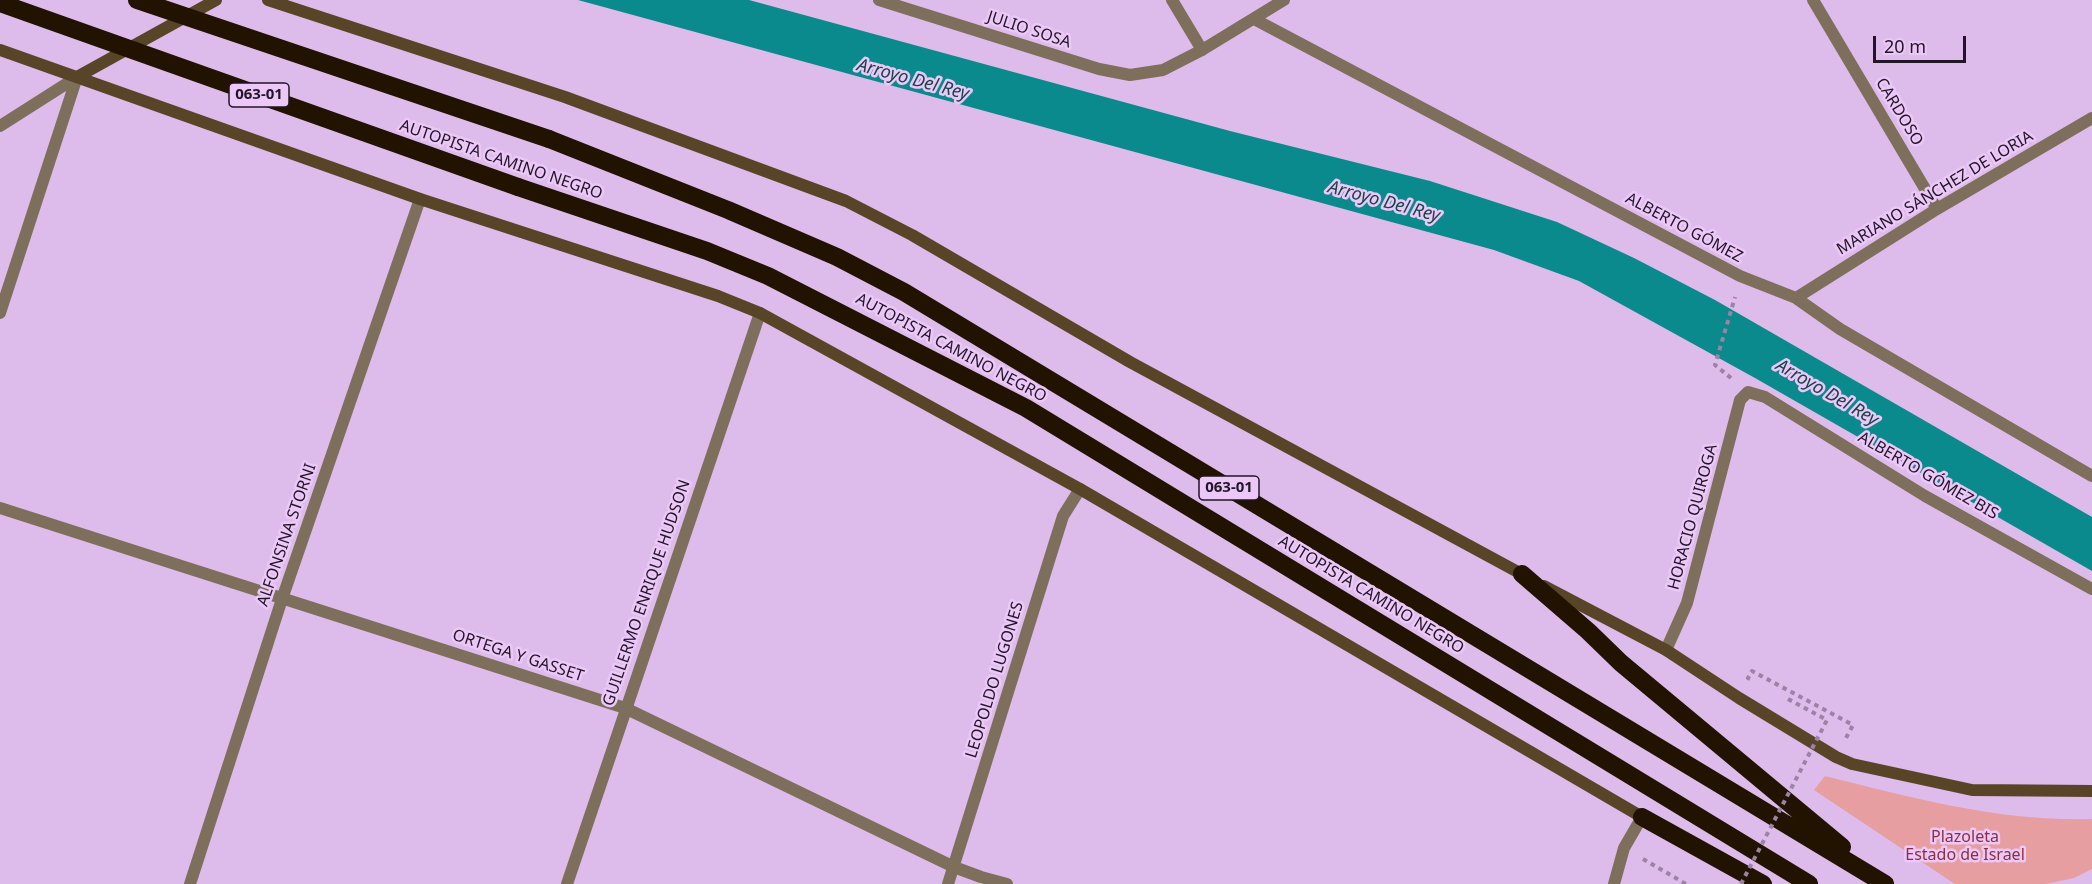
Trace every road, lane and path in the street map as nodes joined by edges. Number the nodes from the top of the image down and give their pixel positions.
1 (137, 0) edge
2 (216, 0) edge
3 (268, 0) edge
4 (879, 0) edge
5 (1172, 0) edge
6 (1284, 0) edge
7 (1813, 0) edge
8 (0, 3) edge
9 (1254, 19) junction
10 (0, 50) edge
11 (1202, 50) junction
12 (77, 77) junction
13 (2092, 118) edge
14 (0, 126) edge
15 (420, 199) junction
16 (1937, 209) junction
17 (1796, 298) junction
18 (1734, 303) dead end
19 (0, 313) edge
20 (760, 313) junction
21 (1715, 365) dead end
22 (1748, 392) joint
23 (2092, 476) edge
24 (1080, 489) junction
25 (0, 508) edge
26 (1522, 574) junction
27 (2092, 589) edge
28 (282, 599) junction
29 (1666, 650) junction
30 (1758, 683) dead end
31 (1778, 694) dead end
32 (625, 708) junction
33 (1836, 757) junction
34 (2092, 791) edge
35 (1642, 817) junction
36 (1624, 848) junction
37 (954, 867) junction
38 (190, 884) edge
39 (567, 884) edge
40 (948, 884) edge
41 (1007, 884) edge
42 (1614, 884) edge
43 (1686, 884) edge
44 (1741, 884) edge
45 (1763, 884) edge
46 (1809, 884) edge
47 (1886, 884) edge

1 - 47 highway, AUTOPISTA CAMINO NEGRO / 063-01, bridge
2 - 12 street
3 - 26 street
4 - 11 street, JULIO SOSA
5 - 11 street
6 - 9 street, JULIO SOSA
7 - 16 street, CARDOSO
8 - 46 highway, AUTOPISTA CAMINO NEGRO / 063-01, bridge
9 - 11 street, JULIO SOSA
9 - 17 street, ALBERTO GÓMEZ
10 - 12 street
12 - 14 street
12 - 15 street
12 - 19 street
13 - 16 street, MARIANO SÁNCHEZ DE LORIA
15 - 20 street
15 - 28 street, ALFONSINA STORNI
16 - 17 street, MARIANO SÁNCHEZ DE LORIA
17 - 23 street, ALBERTO GÓMEZ
18 - 21 path
20 - 24 street
20 - 32 street, GUILLERMO ENRIQUE HUDSON
22 - 27 street, ALBERTO GÓMEZ BIS
22 - 29 street, HORACIO QUIROGA
24 - 35 street
24 - 37 street, LEOPOLDO LUGONES
25 - 28 street, ORTEGA Y GASSET
26 - 29 street
26 - 47 highway
28 - 32 street, ORTEGA Y GASSET
28 - 38 street, ALFONSINA STORNI
29 - 33 street
30 - 33 path
31 - 44 path, bridge
32 - 37 street, ORTEGA Y GASSET
32 - 39 street, GUILLERMO ENRIQUE HUDSON
33 - 34 street
35 - 36 street
35 - 45 highway
36 - 42 street
36 - 43 path
37 - 40 street, LEOPOLDO LUGONES
37 - 41 street, ORTEGA Y GASSET

